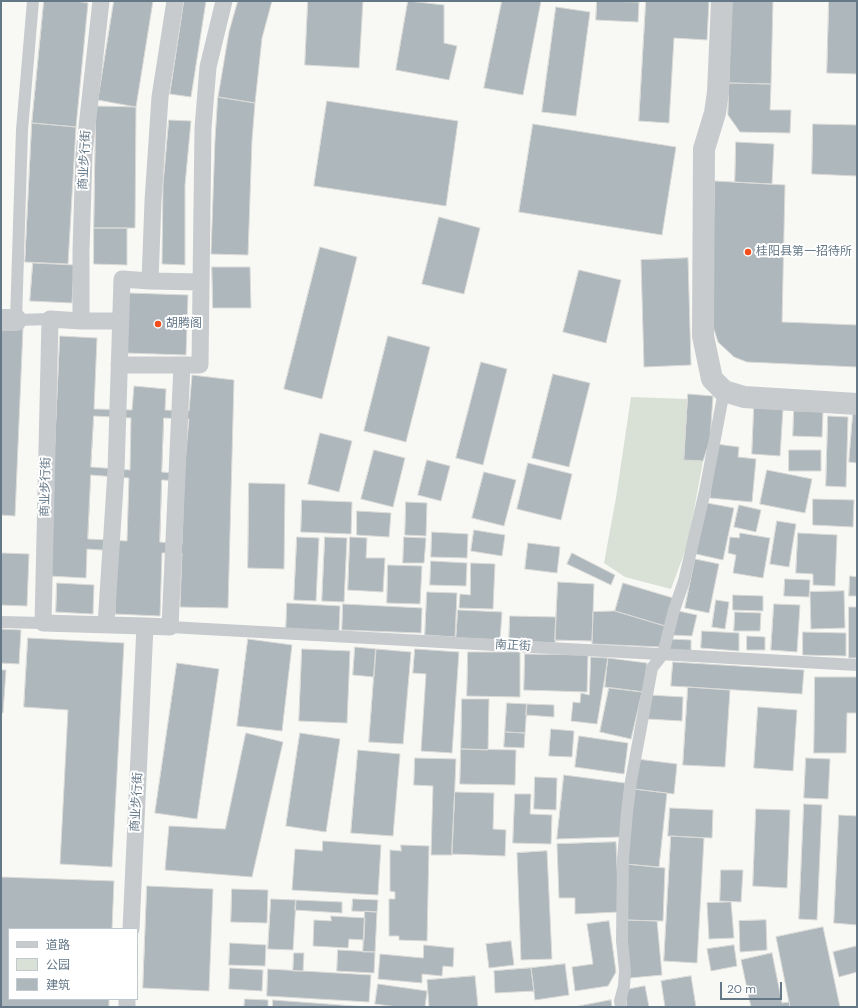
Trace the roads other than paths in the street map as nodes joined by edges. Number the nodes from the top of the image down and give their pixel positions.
1 (33, 1) edge
2 (102, 1) edge
3 (175, 1) edge
4 (224, 1) edge
5 (722, 1) edge
6 (150, 281) junction
7 (201, 282) junction
8 (50, 319) junction
9 (8, 320) edge
10 (81, 320) junction
11 (120, 321) junction
12 (119, 365) junction
13 (182, 365) junction
14 (724, 391) junction
15 (857, 404) edge
16 (1, 622) edge
17 (43, 623) junction
18 (106, 625) junction
19 (145, 626) junction
20 (170, 627) junction
21 (663, 654) junction
22 (857, 665) edge
23 (131, 928) edge
24 (621, 1007) edge

1 - 9 lane
2 - 10 street, 商业步行街
3 - 6 street
4 - 7 street
5 - 14 street
6 - 7 street
6 - 11 street
7 - 13 street
8 - 9 lane
8 - 10 street
8 - 17 street, 商业步行街
10 - 11 street
11 - 12 street
12 - 13 street
12 - 18 street
13 - 20 street
14 - 15 street
14 - 21 lane
16 - 17 lane
17 - 18 street
18 - 19 street
19 - 20 street
19 - 23 street, 商业步行街
20 - 21 lane, 南正街
21 - 22 lane, 南正街
21 - 24 lane

